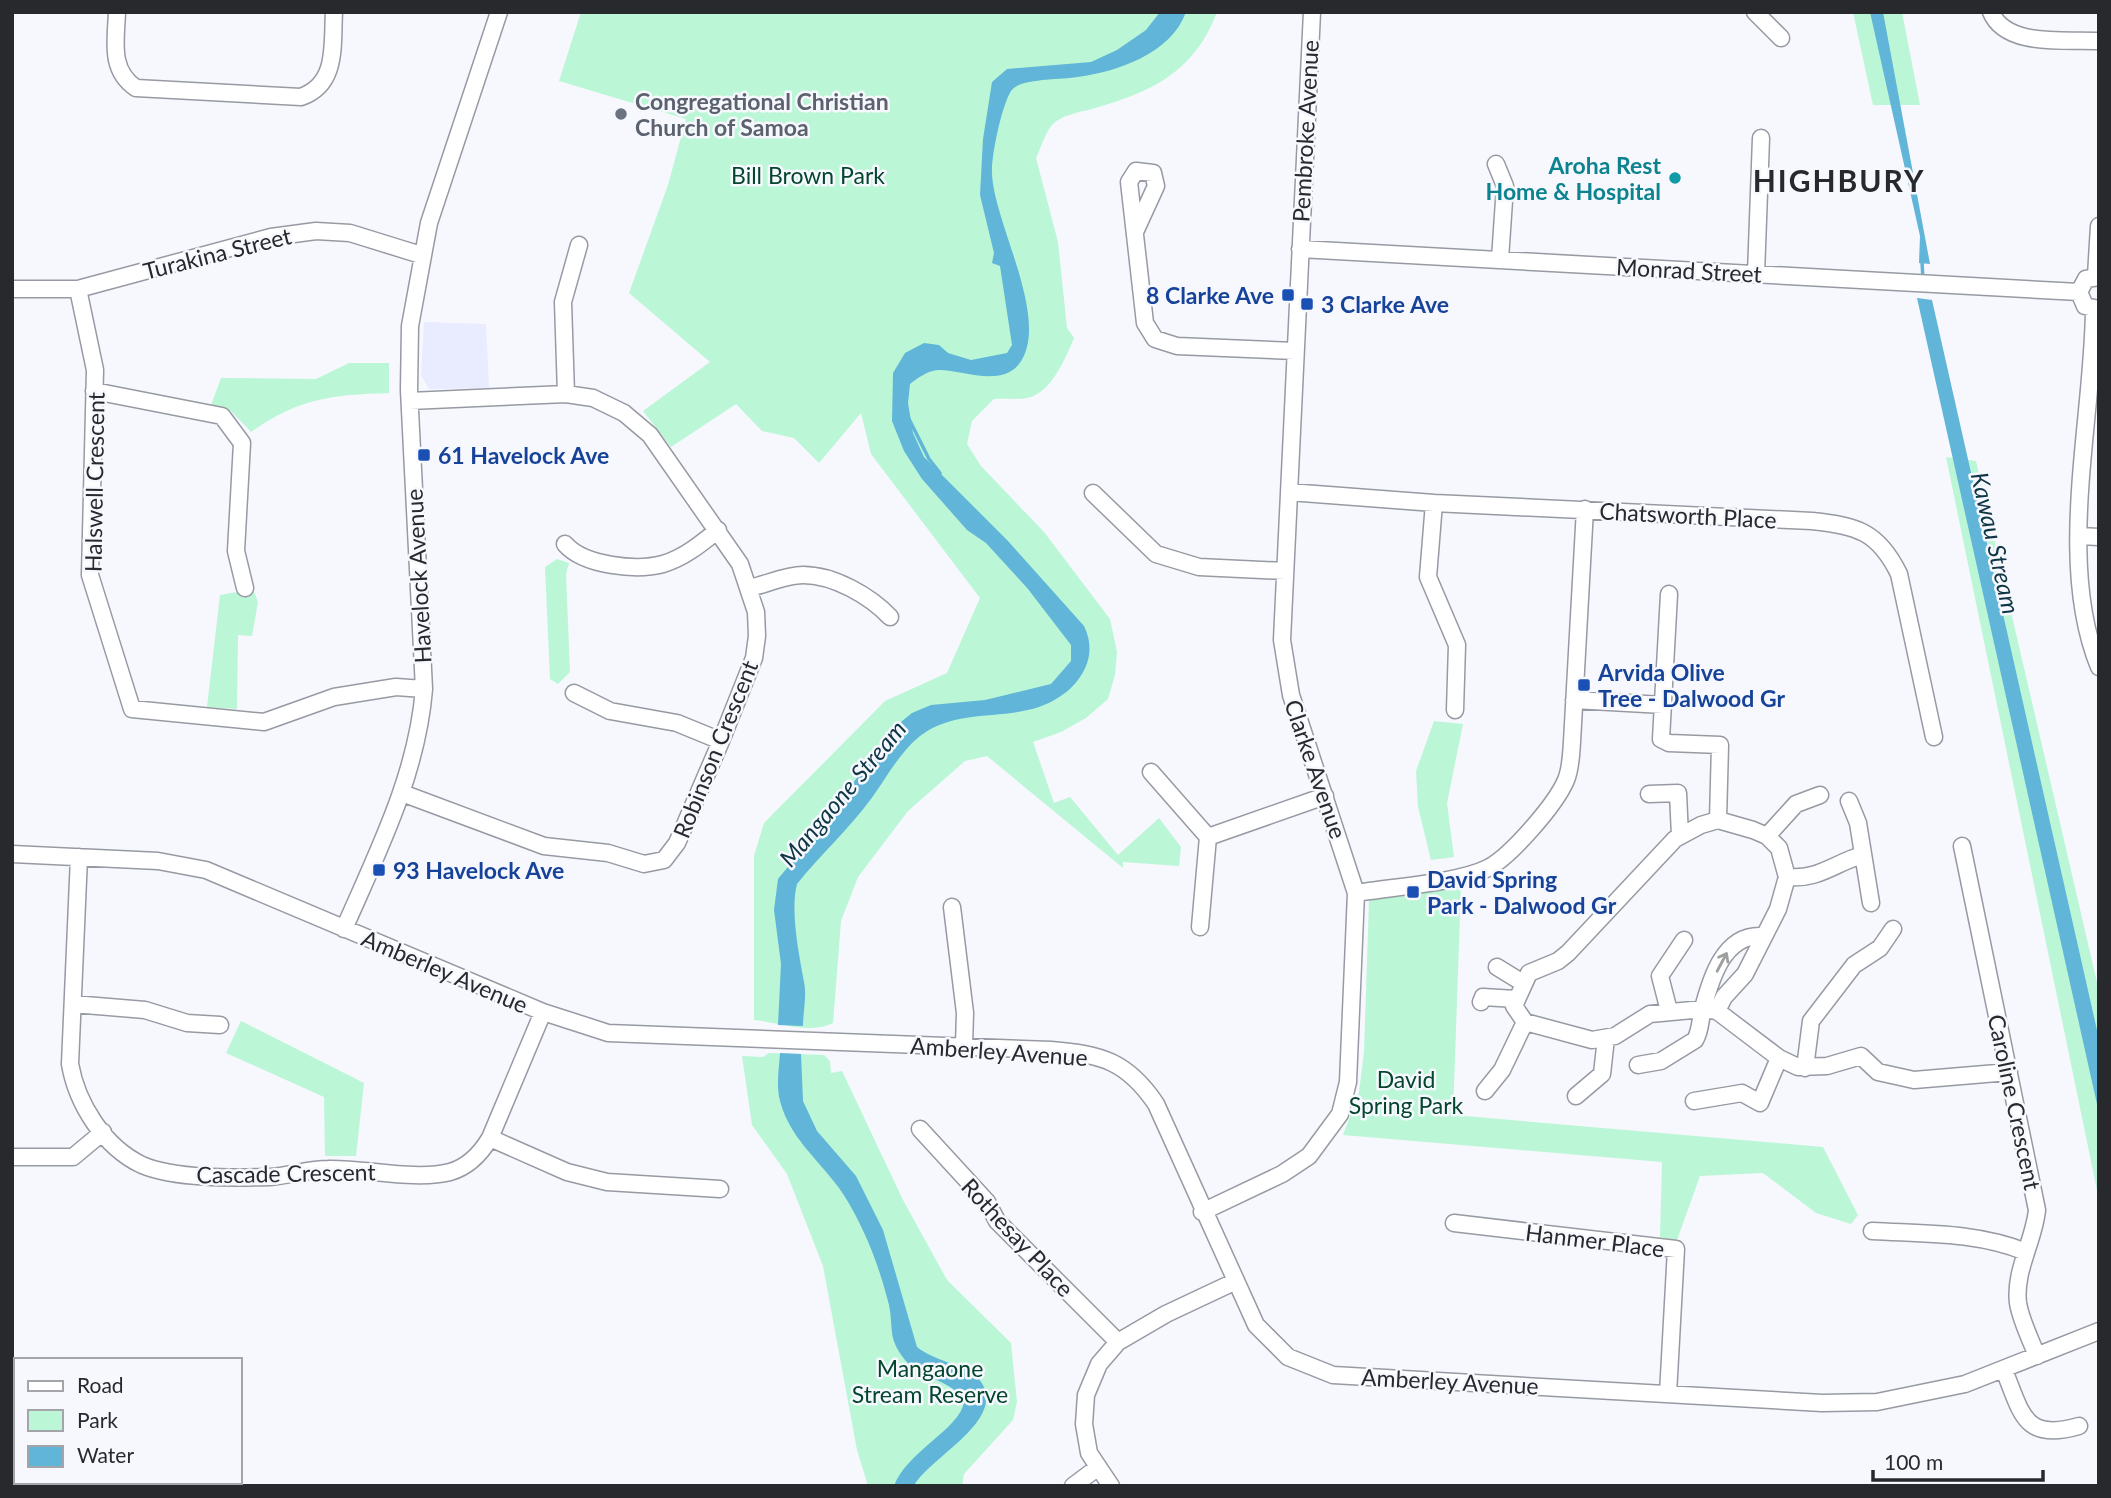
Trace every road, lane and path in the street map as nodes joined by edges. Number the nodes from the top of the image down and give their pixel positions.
1 (117, 12) edge
2 (334, 12) edge
3 (499, 12) edge
4 (1312, 12) edge
5 (1755, 12) edge
6 (1991, 12) edge
7 (1780, 38) dead end
8 (2099, 41) edge
9 (1761, 138) dead end
10 (1496, 164) dead end
11 (2099, 226) edge
12 (1135, 232) dead end
13 (579, 245) dead end
14 (1300, 249) junction
15 (421, 255) junction
16 (1500, 259) junction
17 (1756, 274) junction
18 (2097, 276) edge
19 (12, 289) edge
20 (78, 289) junction
21 (2079, 292) junction
22 (2096, 309) edge
23 (1295, 351) junction
24 (94, 391) junction
25 (566, 394) junction
26 (410, 401) junction
27 (1289, 492) junction
28 (1093, 493) dead end
29 (1434, 503) junction
30 (1585, 509) junction
31 (718, 530) junction
32 (2079, 536) junction
33 (2099, 537) edge
34 (565, 544) dead end
35 (1285, 571) junction
36 (245, 588) dead end
37 (750, 588) junction
38 (1669, 594) dead end
39 (890, 617) dead end
40 (2099, 667) edge
41 (424, 689) junction
42 (574, 693) dead end
43 (1574, 700) junction
44 (1663, 705) junction
45 (1455, 710) dead end
46 (1934, 737) dead end
47 (721, 741) junction
48 (1151, 772) dead end
49 (402, 793) junction
50 (1649, 794) dead end
51 (1820, 795) dead end
52 (1325, 796) junction
53 (1849, 801) dead end
54 (1718, 820) junction
55 (1680, 836) junction
56 (1767, 836) junction
57 (1208, 837) junction
58 (1962, 846) dead end
59 (12, 854) edge
60 (1863, 855) junction
61 (79, 857) junction
62 (1787, 877) junction
63 (1356, 893) junction
64 (1871, 903) dead end
65 (952, 907) dead end
66 (1200, 927) dead end
67 (344, 929) junction
68 (1893, 929) dead end
69 (1762, 936) junction
70 (1684, 940) dead end
71 (1497, 967) dead end
72 (1523, 983) junction
73 (1517, 999) junction
74 (1481, 1002) dead end
75 (73, 1004) junction
76 (1710, 1010) junction
77 (1669, 1011) junction
78 (542, 1013) junction
79 (1525, 1023) junction
80 (220, 1024) dead end
81 (1605, 1038) junction
82 (964, 1045) junction
83 (1779, 1058) junction
84 (1638, 1065) dead end
85 (1805, 1068) junction
86 (2009, 1072) junction
87 (1485, 1091) dead end
88 (1576, 1096) dead end
89 (1694, 1101) dead end
90 (920, 1129) dead end
91 (103, 1132) junction
92 (490, 1138) junction
93 (12, 1157) edge
94 (720, 1189) dead end
95 (1202, 1212) junction
96 (1454, 1223) dead end
97 (1871, 1231) dead end
98 (2026, 1252) junction
99 (1234, 1282) junction
100 (2099, 1331) edge
101 (1118, 1342) junction
102 (2037, 1356) junction
103 (2004, 1370) junction
104 (1668, 1394) junction
105 (2079, 1426) dead end
106 (1097, 1468) junction
107 (1073, 1486) edge
108 (1111, 1486) edge

1 - 2 street
3 - 15 street, Havelock Avenue
4 - 14 street, Pembroke Avenue
5 - 7 street
6 - 8 street
9 - 17 street
10 - 16 street
11 - 18 street
12 - 23 street
13 - 25 street
14 - 16 street, Monrad Street
14 - 23 street, Clarke Avenue
15 - 20 street, Turakina Street
15 - 26 street, Havelock Avenue
16 - 17 street, Monrad Street
17 - 21 street, Monrad Street
18 - 21 street
19 - 20 street, Turakina Street
20 - 24 street, Halswell Crescent
21 - 22 street
22 - 32 street
23 - 27 street, Clarke Avenue
24 - 36 street
24 - 41 street, Halswell Crescent
25 - 26 street, Robinson Crescent
25 - 31 street, Robinson Crescent
26 - 41 street, Havelock Avenue
27 - 29 street, Chatsworth Place
27 - 35 street, Clarke Avenue
28 - 35 street
29 - 30 street, Chatsworth Place
29 - 45 street
30 - 43 street
30 - 46 street, Chatsworth Place
31 - 34 street
31 - 37 street, Robinson Crescent
32 - 33 street
32 - 40 street
35 - 52 street, Clarke Avenue
37 - 39 street
37 - 47 street, Robinson Crescent
38 - 44 street
41 - 49 street, Havelock Avenue
42 - 47 street
43 - 44 street
43 - 63 street
44 - 54 street
47 - 49 street, Robinson Crescent
48 - 57 street
49 - 67 street, Havelock Avenue
50 - 55 street
51 - 56 street
52 - 57 street
52 - 63 street, Clarke Avenue
53 - 60 street
54 - 55 street
54 - 56 street
55 - 72 street
56 - 62 street
57 - 66 street
58 - 86 street, Caroline Crescent
59 - 61 street, Amberley Avenue
60 - 62 street
60 - 64 street
61 - 67 street, Amberley Avenue
61 - 75 street, Cascade Crescent
62 - 69 street
63 - 95 street, Clarke Avenue
65 - 82 street
67 - 78 street, Amberley Avenue
68 - 85 street
69 - 76 street
76 -> 69 street
70 - 77 street
71 - 72 street
72 - 73 street
73 - 74 street
73 - 79 street
75 - 80 street
75 - 91 street, Cascade Crescent
76 - 77 street
76 - 83 street
76 - 84 street
77 - 81 street
78 - 82 street, Amberley Avenue
78 - 92 street, Cascade Crescent
79 - 81 street
79 - 87 street
81 - 88 street
82 - 95 street, Amberley Avenue
83 - 85 street
83 - 89 street
85 - 86 street
86 - 98 street, Caroline Crescent
90 - 101 street, Rothesay Place
91 - 92 street, Cascade Crescent
91 - 93 street
92 - 94 street
95 - 99 street, Amberley Avenue
96 - 104 street, Hanmer Place
97 - 98 street
98 - 102 street, Caroline Crescent
99 - 101 street
99 - 104 street, Amberley Avenue
100 - 102 street, Amberley Avenue
101 - 106 street
102 - 103 street, Amberley Avenue
103 - 104 street, Amberley Avenue
103 - 105 street
106 - 107 street
106 - 108 street

